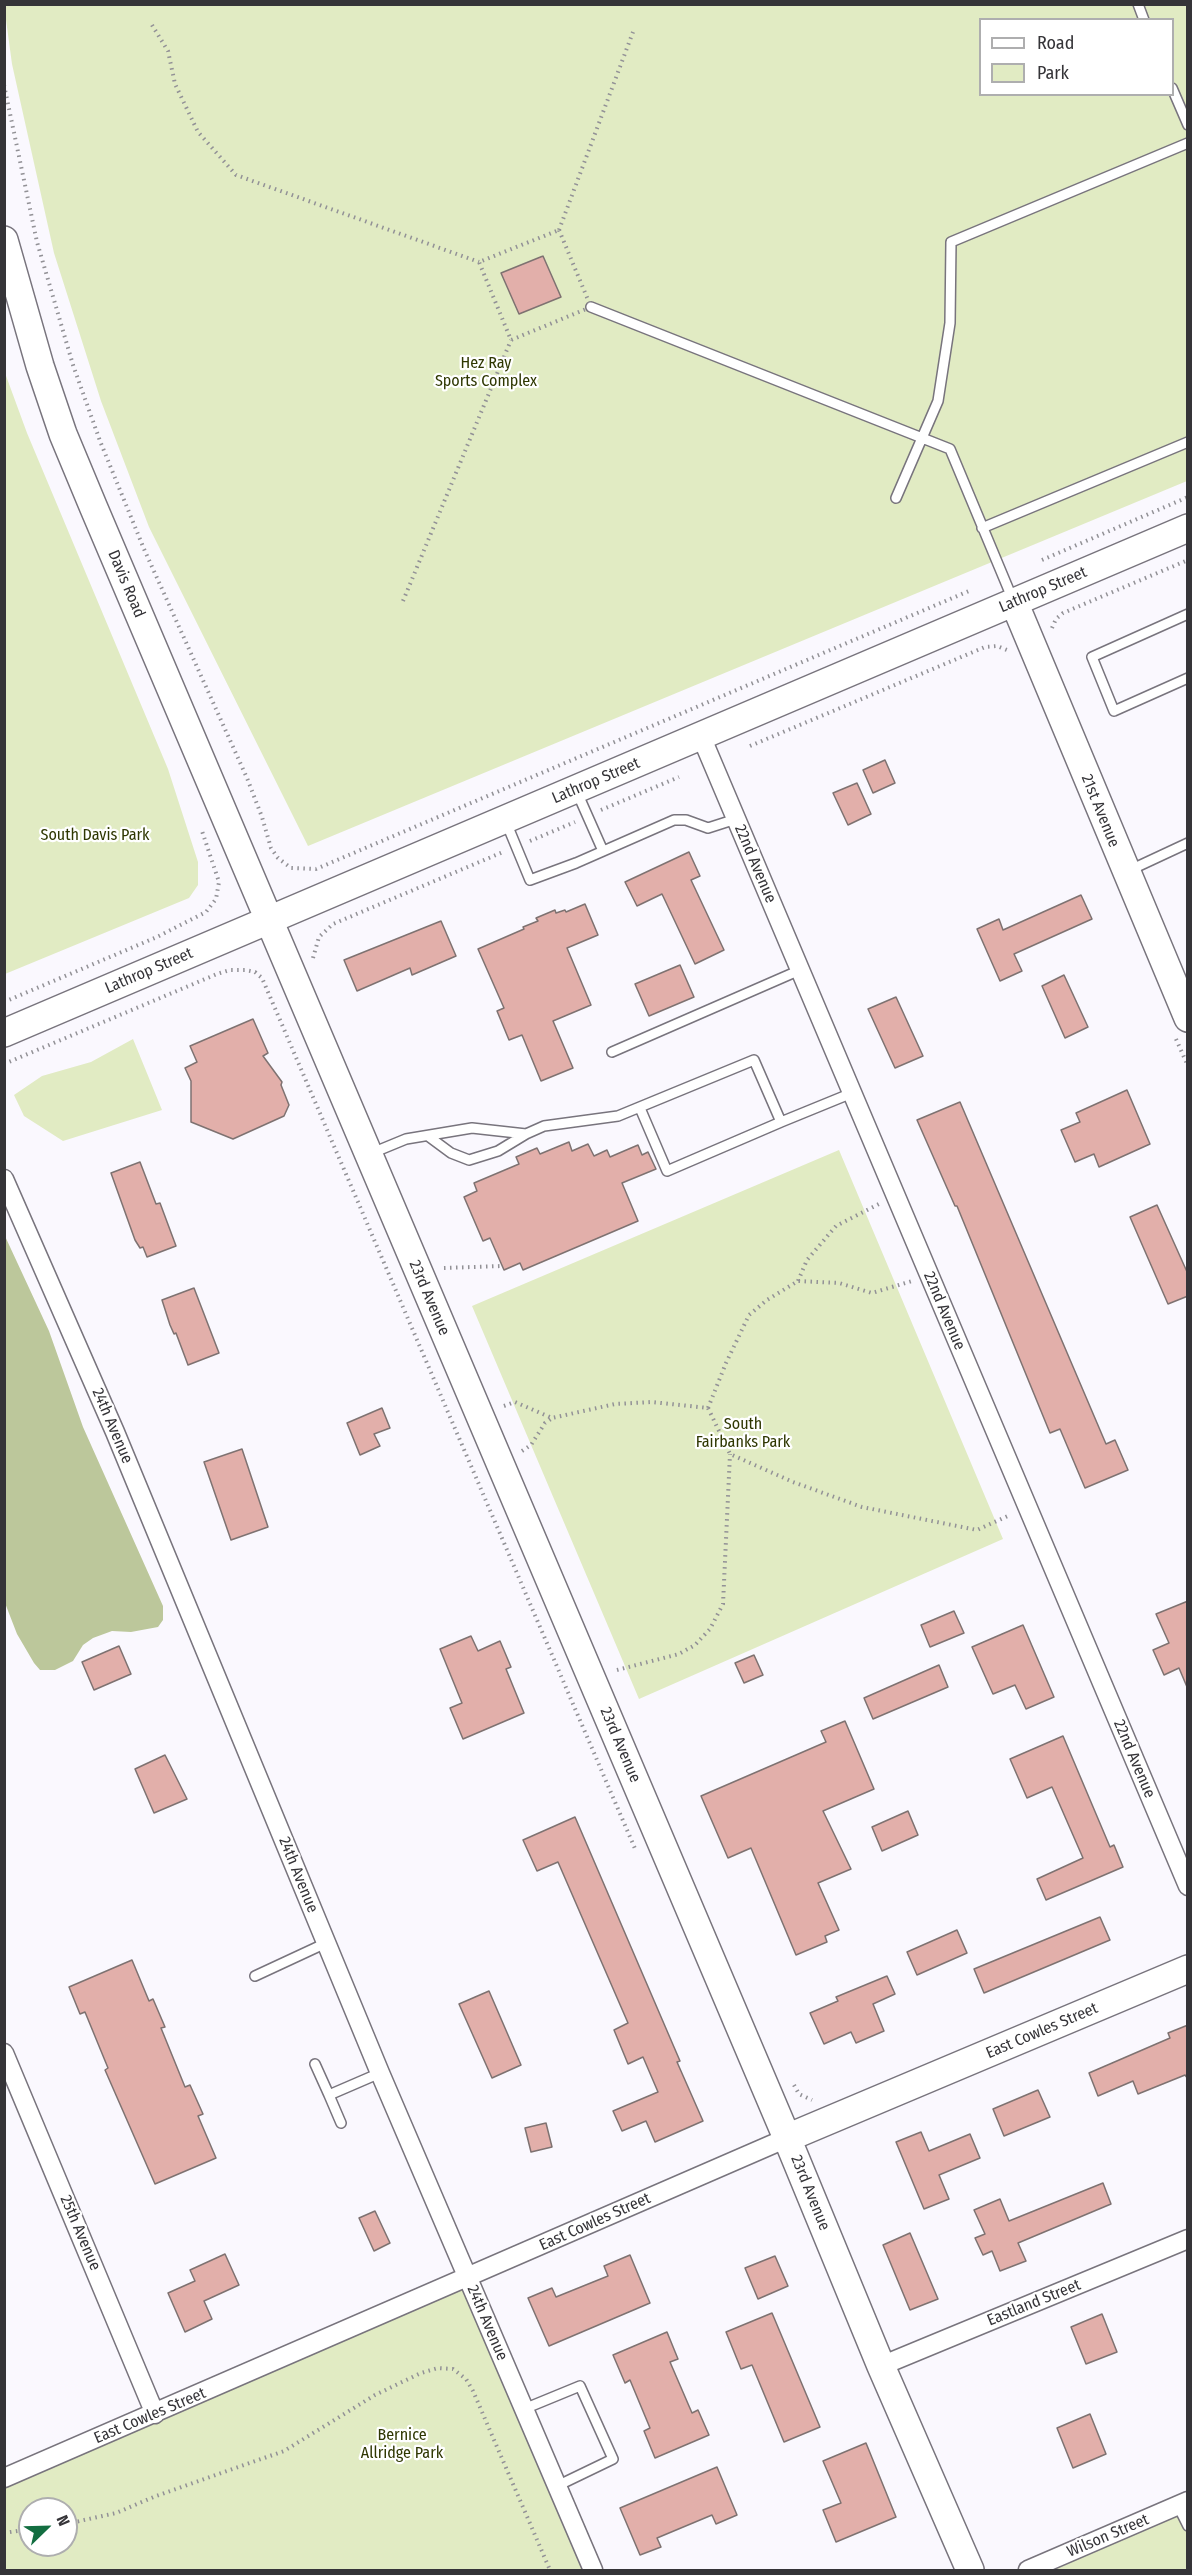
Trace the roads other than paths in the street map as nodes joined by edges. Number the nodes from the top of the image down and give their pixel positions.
1 (1174, 90) edge
2 (1188, 125) edge
3 (1187, 146) edge
4 (4, 240) edge
5 (591, 307) road end
6 (922, 438) junction
7 (1188, 442) edge
8 (896, 498) dead end
9 (982, 528) junction
10 (1188, 528) edge
11 (1014, 602) junction
12 (1188, 614) edge
13 (1188, 678) edge
14 (701, 736) junction
15 (576, 789) junction
16 (505, 819) junction
17 (736, 819) junction
18 (1188, 843) edge
19 (603, 851) junction
20 (1125, 872) junction
21 (270, 920) junction
22 (800, 970) junction
23 (1181, 1026) edge
24 (4, 1033) edge
25 (612, 1052) dead end
26 (852, 1093) junction
27 (640, 1108) junction
28 (781, 1122) junction
29 (526, 1134) junction
30 (428, 1136) junction
31 (367, 1155) junction
32 (4, 1179) edge
33 (1188, 1886) edge
34 (326, 1944) junction
35 (1188, 1970) edge
36 (255, 1976) dead end
37 (4, 2053) edge
38 (315, 2064) dead end
39 (380, 2073) junction
40 (329, 2095) junction
41 (341, 2123) dead end
42 (787, 2138) junction
43 (1188, 2239) edge
44 (468, 2278) junction
45 (881, 2366) junction
46 (524, 2409) junction
47 (155, 2414) junction
48 (4, 2478) edge
49 (557, 2486) junction
50 (1183, 2503) edge
51 (1188, 2526) edge
52 (593, 2571) edge
53 (970, 2571) edge
54 (1028, 2571) edge

1 - 2 lane
3 - 6 lane
4 - 21 street, Davis Road
5 - 6 lane
6 - 8 lane
6 - 9 lane
7 - 9 lane
9 - 11 lane
10 - 11 street, Lathrop Street
11 - 14 street, Lathrop Street
11 - 20 street, 21st Avenue
12 - 13 lane
14 - 15 street, Lathrop Street
14 - 17 street, 22nd Avenue
15 - 16 street, Lathrop Street
15 - 19 lane
16 - 19 lane
16 - 21 street, Lathrop Street
17 - 19 lane
17 - 22 street, 22nd Avenue
18 - 20 lane
20 - 23 street, 21st Avenue
21 - 24 street, Lathrop Street
21 - 31 street, 23rd Avenue
22 - 25 lane
22 - 26 street, 22nd Avenue
26 - 28 lane
26 - 33 street, 22nd Avenue
27 - 28 lane
27 - 28 lane
27 - 29 lane
29 - 30 lane
29 - 30 lane
30 - 31 lane
31 - 42 street, 23rd Avenue
32 - 34 street, 24th Avenue
34 - 36 lane
34 - 39 street, 24th Avenue
35 - 42 street, East Cowles Street
37 - 47 street, 25th Avenue
38 - 40 lane
39 - 40 lane
39 - 44 street, 24th Avenue
40 - 41 lane
42 - 44 street, East Cowles Street
42 - 45 street, 23rd Avenue
43 - 45 street, Eastland Street
44 - 46 street, 24th Avenue
44 - 47 street, East Cowles Street
45 - 53 street, 23rd Avenue
46 - 49 street, 24th Avenue
46 - 49 lane
47 - 48 street, East Cowles Street
49 - 52 street, 24th Avenue
50 - 51 lane
50 - 54 street, Wilson Street

